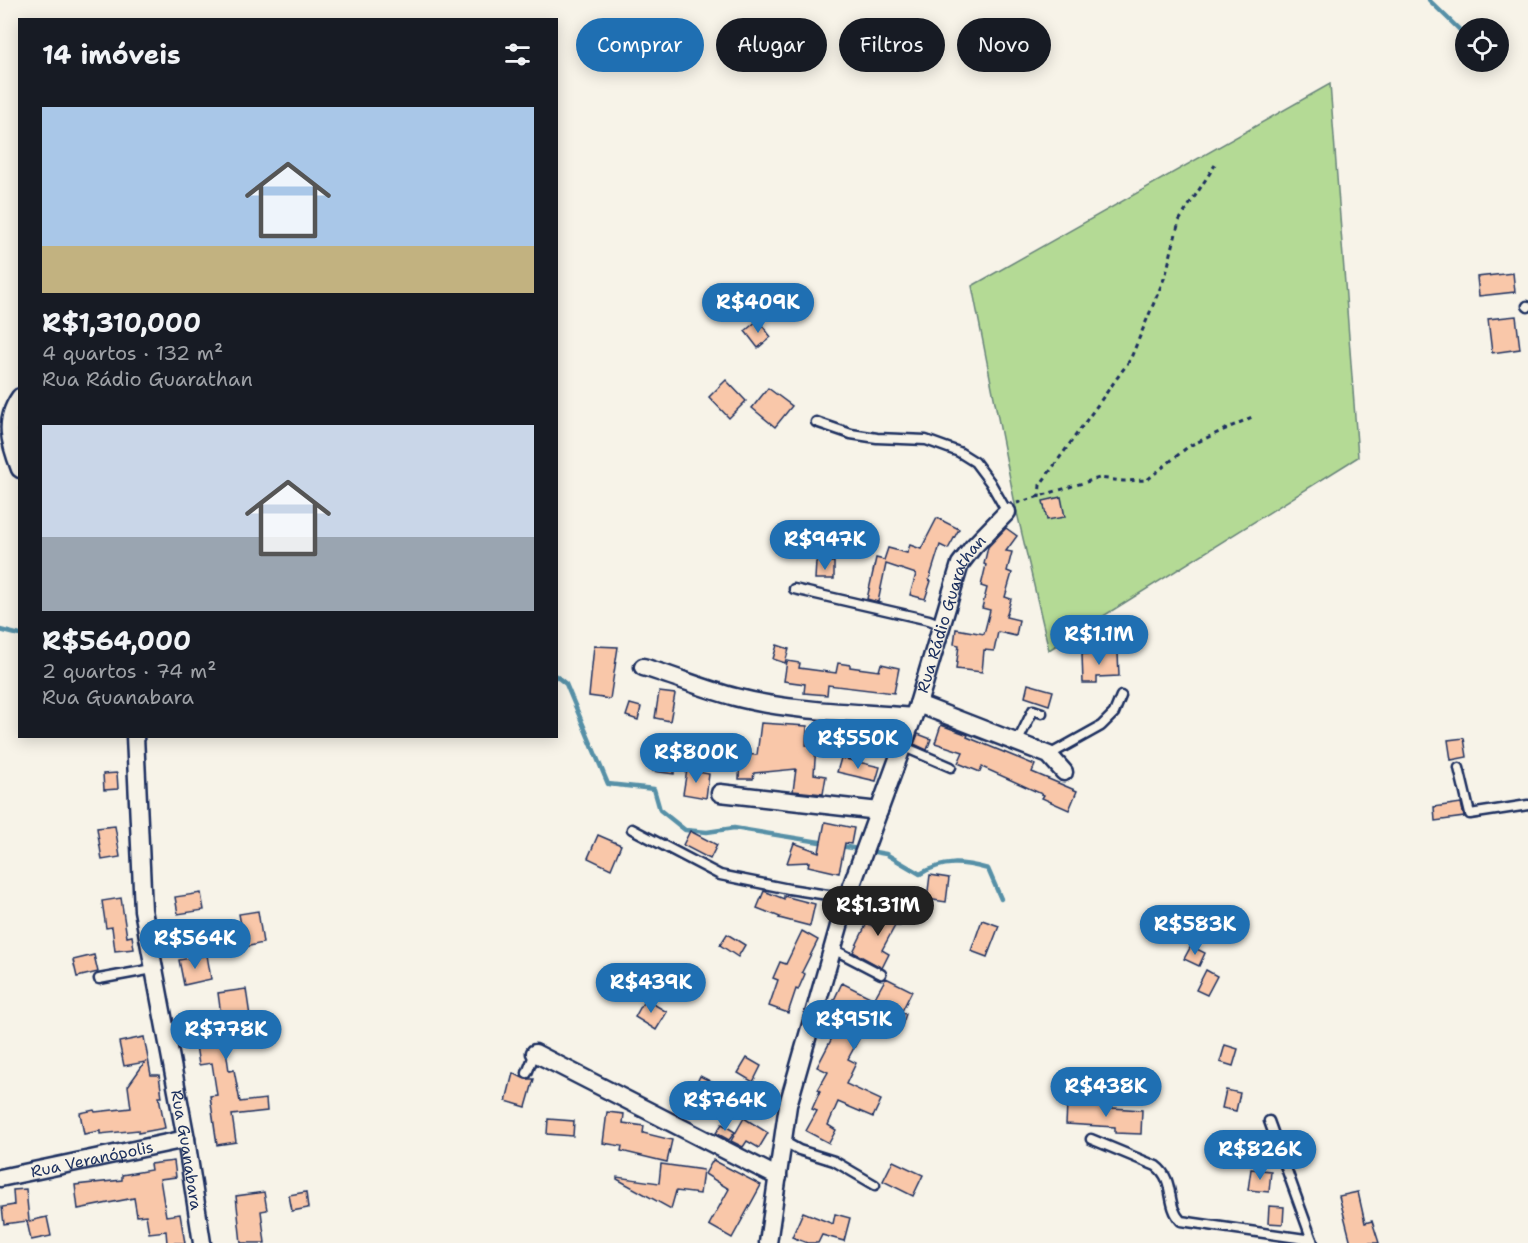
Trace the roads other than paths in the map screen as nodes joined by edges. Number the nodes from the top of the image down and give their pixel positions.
1 (18, 400) edge
2 (816, 422) dead end
3 (18, 464) edge
4 (1007, 512) joint
5 (795, 589) dead end
6 (942, 625) junction
7 (643, 667) dead end
8 (1121, 696) dead end
9 (915, 710) junction
10 (1041, 713) dead end
11 (135, 738) edge
12 (1017, 743) junction
13 (902, 746) junction
14 (1049, 755) junction
15 (951, 767) dead end
16 (1459, 768) dead end
17 (1064, 772) dead end
18 (720, 793) dead end
19 (1528, 806) edge
20 (879, 811) junction
21 (632, 830) dead end
22 (847, 898) junction
23 (833, 949) junction
24 (153, 969) junction
25 (881, 974) dead end
26 (99, 979) dead end
27 (535, 1053) joint
28 (527, 1073) dead end
29 (1269, 1121) dead end
30 (186, 1139) junction
31 (1091, 1139) dead end
32 (783, 1141) junction
33 (778, 1177) junction
34 (0, 1178) edge
35 (875, 1185) dead end
36 (1313, 1242) edge
37 (202, 1243) edge
38 (768, 1243) edge

1 - 3 street
2 - 4 lane
4 - 6 street, Rua Rádio Guarathan
5 - 6 lane
6 - 9 street, Rua Rádio Guarathan
7 - 9 street
8 - 14 lane
9 - 12 street
9 - 13 street, Rua Rádio Guarathan
10 - 12 lane
11 - 24 street, Rua Guanabara
12 - 14 street
13 - 15 lane
13 - 20 street, Rua Rádio Guarathan
14 - 17 street
16 - 19 lane
18 - 20 street
20 - 22 street, Rua Rádio Guarathan
21 - 22 lane
22 - 23 street, Rua Rádio Guarathan
23 - 25 lane
23 - 32 street, Rua Rádio Guarathan
24 - 26 lane
24 - 30 street, Rua Guanabara
27 - 28 lane
27 - 33 street
29 - 36 lane
30 - 34 street, Rua Veranópolis
30 - 37 street, Rua Guanabara
31 - 36 lane
32 - 33 street, Rua Rádio Guarathan
32 - 35 lane
33 - 38 street, Rua Rádio Guarathan

